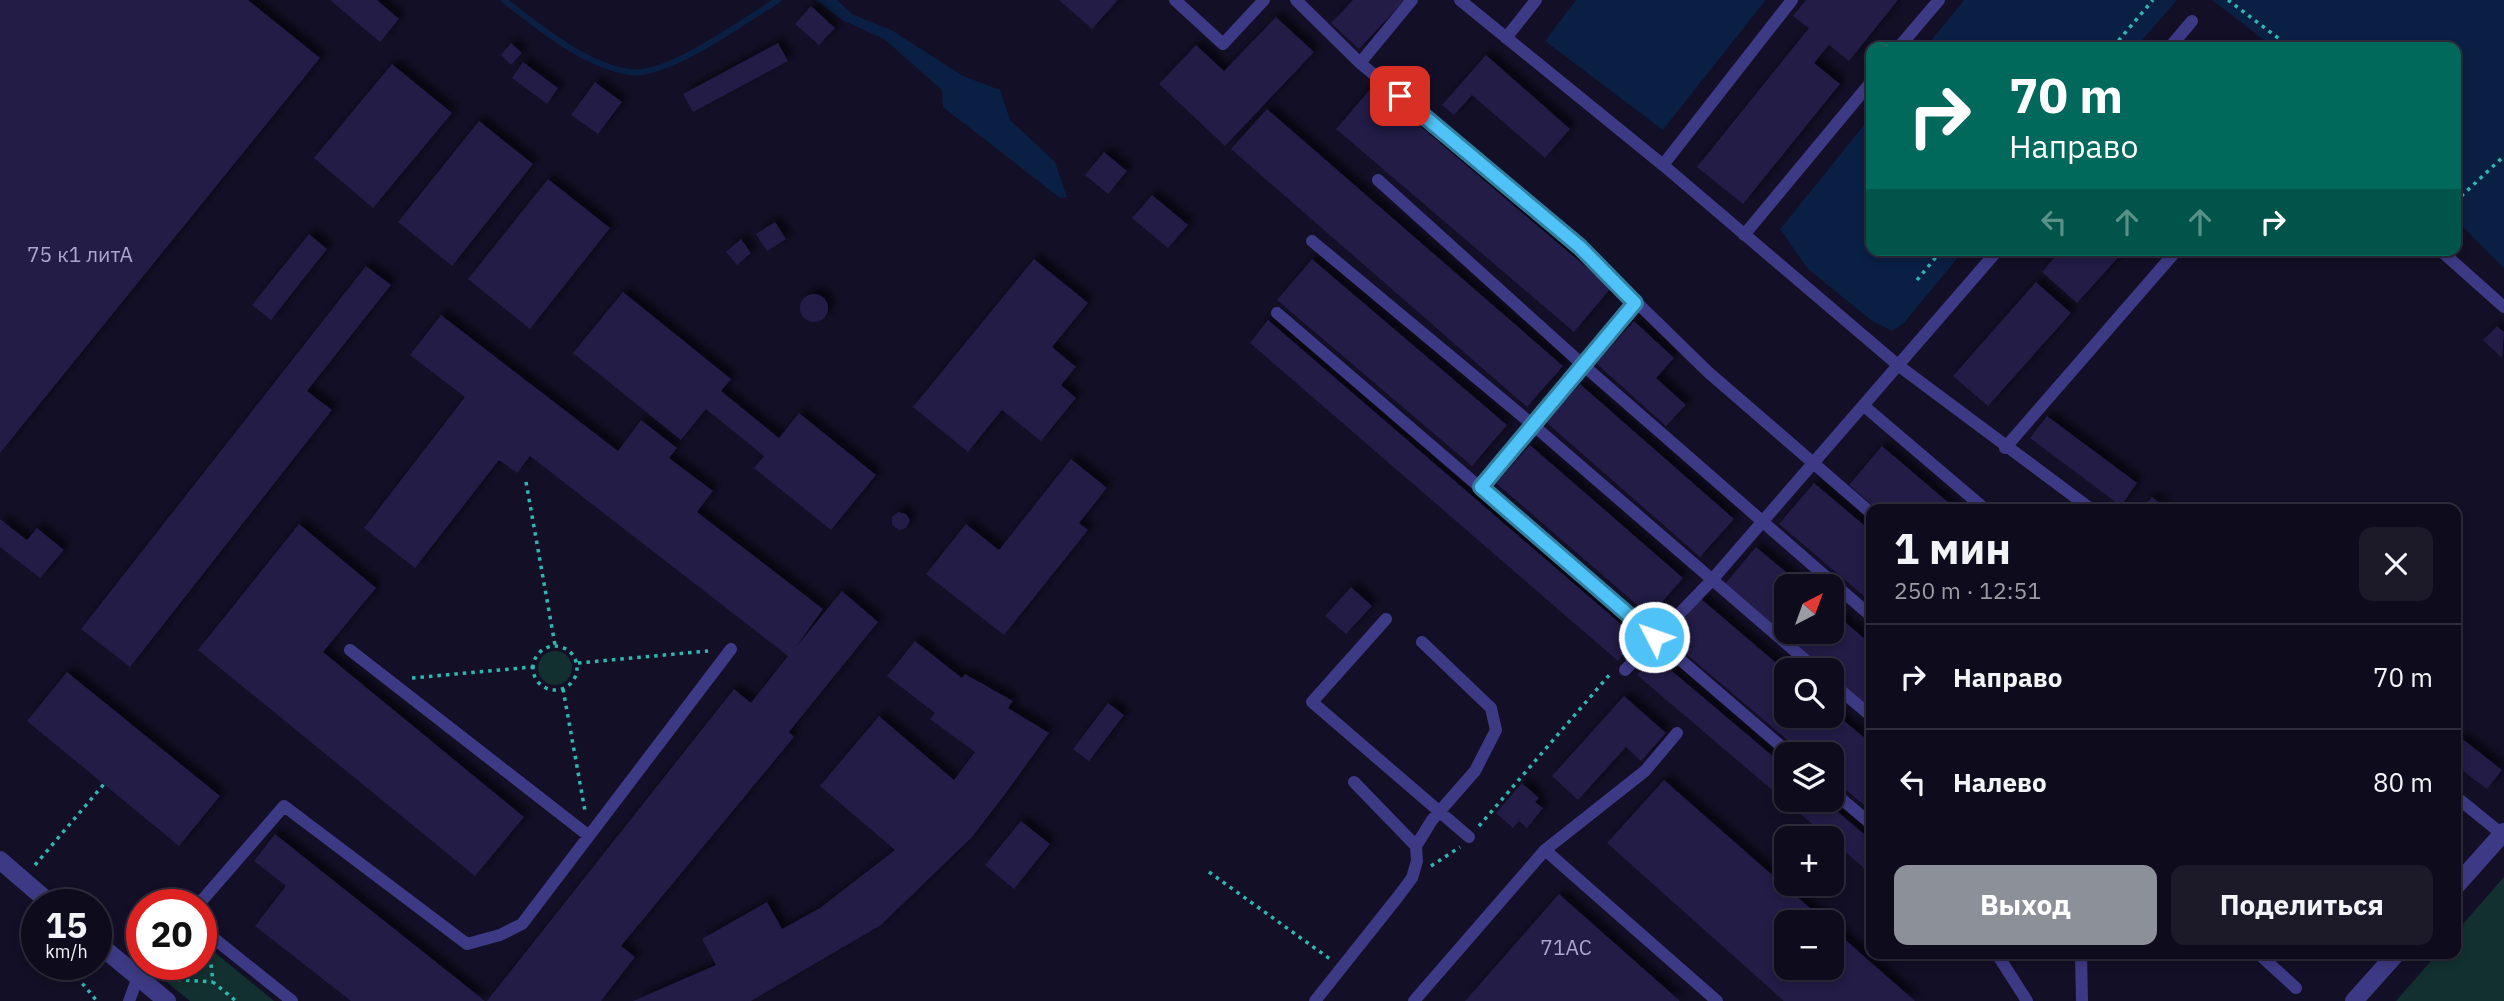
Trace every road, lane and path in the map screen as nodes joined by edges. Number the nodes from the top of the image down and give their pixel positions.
1 (1175, 0) edge
2 (1264, 0) edge
3 (1296, 0) edge
4 (1412, 0) edge
5 (1460, 0) edge
6 (1536, 0) edge
7 (1792, 0) edge
8 (1938, 0) edge
9 (2153, 0) edge
10 (2228, 0) edge
11 (2192, 21) dead end
12 (1506, 38) junction
13 (1903, 42) edge
14 (2118, 42) edge
15 (2174, 42) edge
16 (2283, 42) edge
17 (1360, 63) junction
18 (1866, 88) edge
19 (2504, 156) edge
20 (1663, 165) junction
21 (1378, 180) dead end
22 (2461, 196) edge
23 (1744, 235) junction
24 (1312, 241) dead end
25 (1937, 256) edge
26 (1993, 256) edge
27 (2172, 256) edge
28 (2447, 256) edge
29 (1917, 280) dead end
30 (1635, 303) junction
31 (2504, 307) edge
32 (1276, 313) dead end
33 (1583, 365) junction
34 (1899, 366) junction
35 (1864, 406) junction
36 (1533, 425) junction
37 (2005, 448) junction
38 (1814, 463) junction
39 (526, 482) dead end
40 (1481, 487) junction
41 (1979, 504) edge
42 (2084, 504) edge
43 (1866, 509) edge
44 (1763, 521) junction
45 (1711, 581) junction
46 (1866, 611) edge
47 (1386, 619) dead end
48 (1654, 637) junction
49 (1422, 642) dead end
50 (555, 645) junction
51 (730, 649) joint
52 (350, 650) dead end
53 (1803, 658) edge
54 (578, 663) junction
55 (532, 667) junction
56 (1625, 670) joint
57 (389, 680) junction
58 (563, 690) junction
59 (1844, 693) edge
60 (1866, 712) edge
61 (1677, 733) dead end
62 (1776, 742) edge
63 (1354, 782) dead end
64 (104, 784) dead end
65 (1844, 801) edge
66 (2461, 801) edge
67 (1440, 811) junction
68 (1866, 820) edge
69 (2503, 833) edge
70 (589, 836) junction
71 (1469, 837) junction
72 (1416, 846) junction
73 (1545, 850) junction
74 (0, 860) edge
75 (1436, 863) dead end
76 (1209, 873) dead end
77 (23, 880) junction
78 (2461, 880) edge
79 (33, 889) edge
80 (212, 889) edge
81 (217, 940) edge
82 (2000, 959) edge
83 (2081, 959) edge
84 (2264, 959) edge
85 (2392, 959) edge
86 (1340, 970) junction
87 (79, 980) edge
88 (138, 980) edge
89 (151, 980) edge
90 (201, 980) edge
91 (213, 982) joint
92 (2296, 988) dead end
93 (97, 1001) edge
94 (128, 1001) edge
95 (167, 1001) edge
96 (236, 1001) edge
97 (292, 1001) edge
98 (1315, 1001) edge
99 (1414, 1001) edge
100 (1717, 1001) edge
101 (2027, 1001) edge
102 (2082, 1001) edge
103 (2354, 1001) edge

1 - 2 lane
3 - 17 lane
4 - 17 lane
5 - 12 lane
6 - 12 lane
7 - 20 lane
8 - 13 lane
9 - 14 path
10 - 16 path
11 - 15 lane
12 - 20 lane
17 - 30 lane
18 - 23 lane
19 - 22 path
20 - 23 lane
21 - 33 lane
23 - 34 lane
24 - 36 lane
25 - 29 path
26 - 34 lane
27 - 37 lane
28 - 31 lane
30 - 33 lane
30 - 38 lane
32 - 40 lane
33 - 36 lane
33 - 44 lane
34 - 35 lane
34 - 37 lane
35 - 38 lane
35 - 41 lane
36 - 40 lane
36 - 45 lane
37 - 42 lane
38 - 43 lane
38 - 44 lane
39 - 50 path
40 - 48 lane
44 - 45 lane
44 - 46 lane
45 - 48 lane
45 - 53 lane
47 - 67 lane
48 - 56 lane
48 - 62 lane
49 - 67 lane
50 - 54 path
50 - 55 path
51 - 54 path
51 - 70 lane
52 - 57 lane
54 - 58 path
55 - 57 path
55 - 58 path
56 - 71 path
57 - 70 lane
58 - 70 path
59 - 60 lane
61 - 73 lane
63 - 72 lane
64 - 77 path
65 - 68 lane
66 - 69 lane
67 - 71 lane
67 - 72 lane
69 - 78 street
70 - 80 lane
71 - 75 path
72 - 86 lane
73 - 99 lane
73 - 100 lane
74 - 77 street
76 - 86 path
77 - 79 street
81 - 97 lane
82 - 101 lane
83 - 102 lane
84 - 92 lane
85 - 103 street
86 - 98 lane
87 - 93 path
88 - 94 lane
89 - 95 street
90 - 91 path
91 - 96 path

